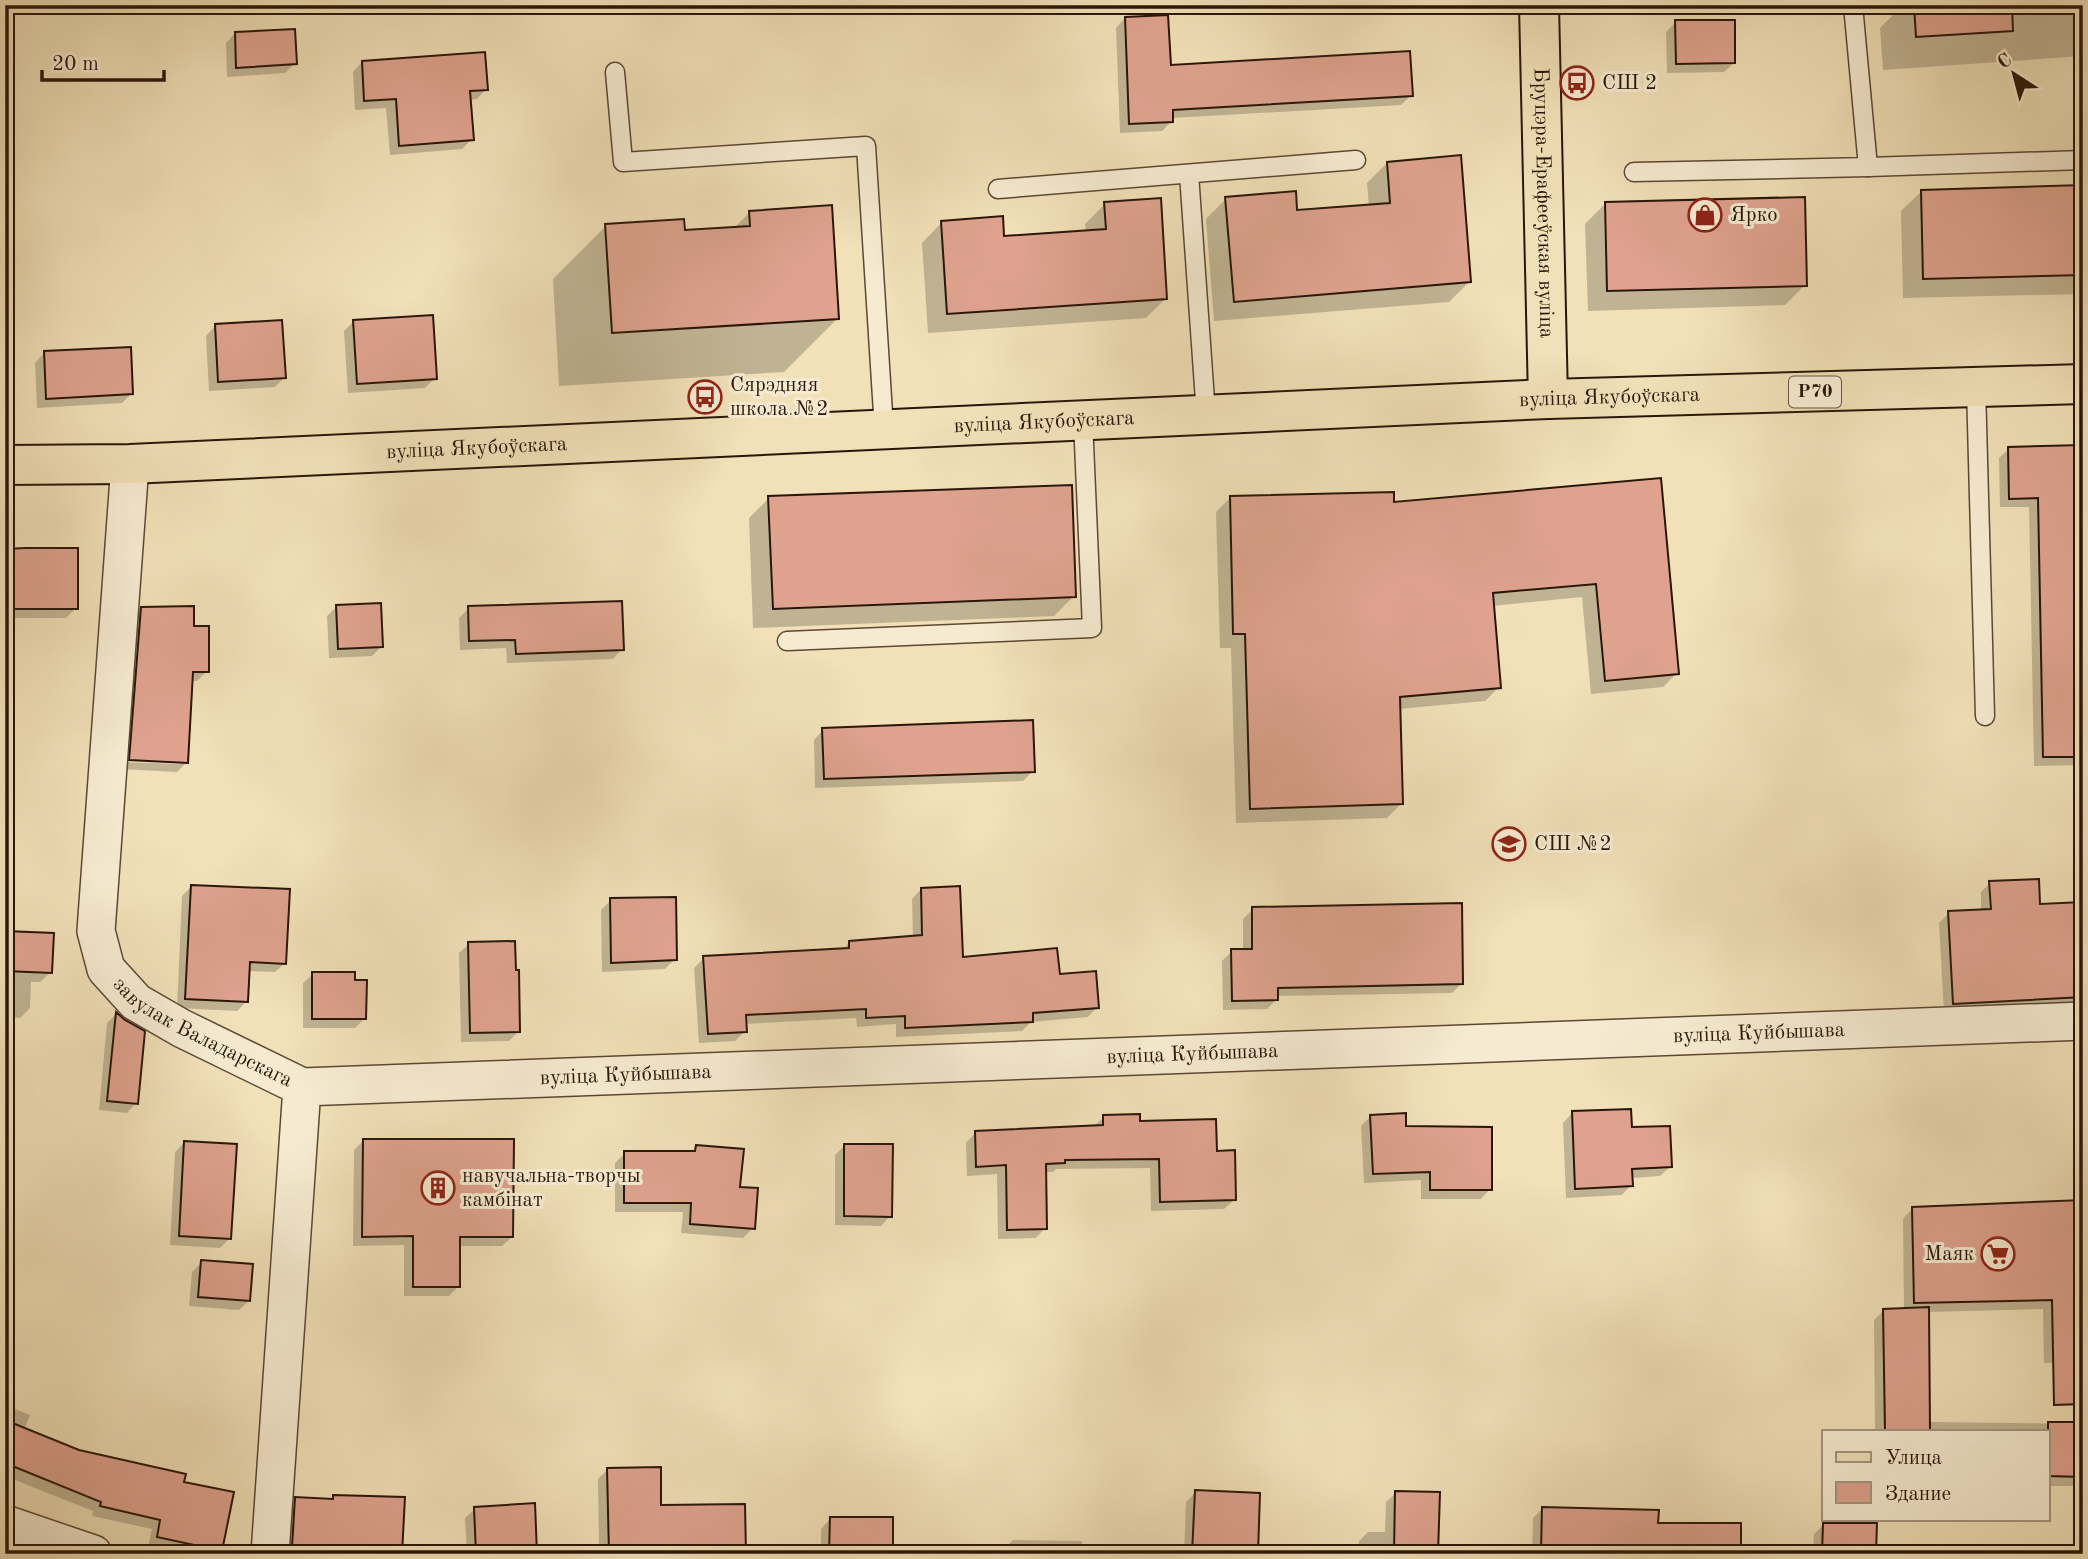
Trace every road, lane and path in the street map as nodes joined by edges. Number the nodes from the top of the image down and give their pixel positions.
1 (1539, 5) edge
2 (1853, 5) edge
3 (615, 72) dead end
4 (1356, 160) dead end
5 (2083, 160) edge
6 (1868, 167) junction
7 (1634, 172) dead end
8 (1189, 174) junction
9 (998, 189) dead end
10 (2083, 384) edge
11 (1976, 387) junction
12 (1548, 399) junction
13 (1206, 415) junction
14 (1083, 420) junction
15 (884, 429) junction
16 (130, 464) junction
17 (5, 465) edge
18 (787, 641) dead end
19 (1985, 716) dead end
20 (2083, 1021) edge
21 (302, 1087) junction
22 (5, 1524) edge
23 (93, 1554) edge
24 (270, 1554) edge

1 - 12 main road, Бруцэра-Ерафееўская вуліца
2 - 6 lane
3 - 15 lane
4 - 8 lane
5 - 6 lane
6 - 7 lane
8 - 9 lane
8 - 13 lane
10 - 11 main road, вуліца Якубоўскага / Р70
11 - 12 main road, вуліца Якубоўскага / Р70
11 - 19 lane
12 - 13 main road, вуліца Якубоўскага
13 - 14 main road, вуліца Якубоўскага
14 - 15 main road, вуліца Якубоўскага
14 - 18 lane
15 - 16 main road, вуліца Якубоўскага
16 - 17 main road, вуліца Якубоўскага
16 - 21 street, завулак Валадарскага
20 - 21 street, вуліца Куйбышава
21 - 24 street, завулак Валадарскага
22 - 23 street

